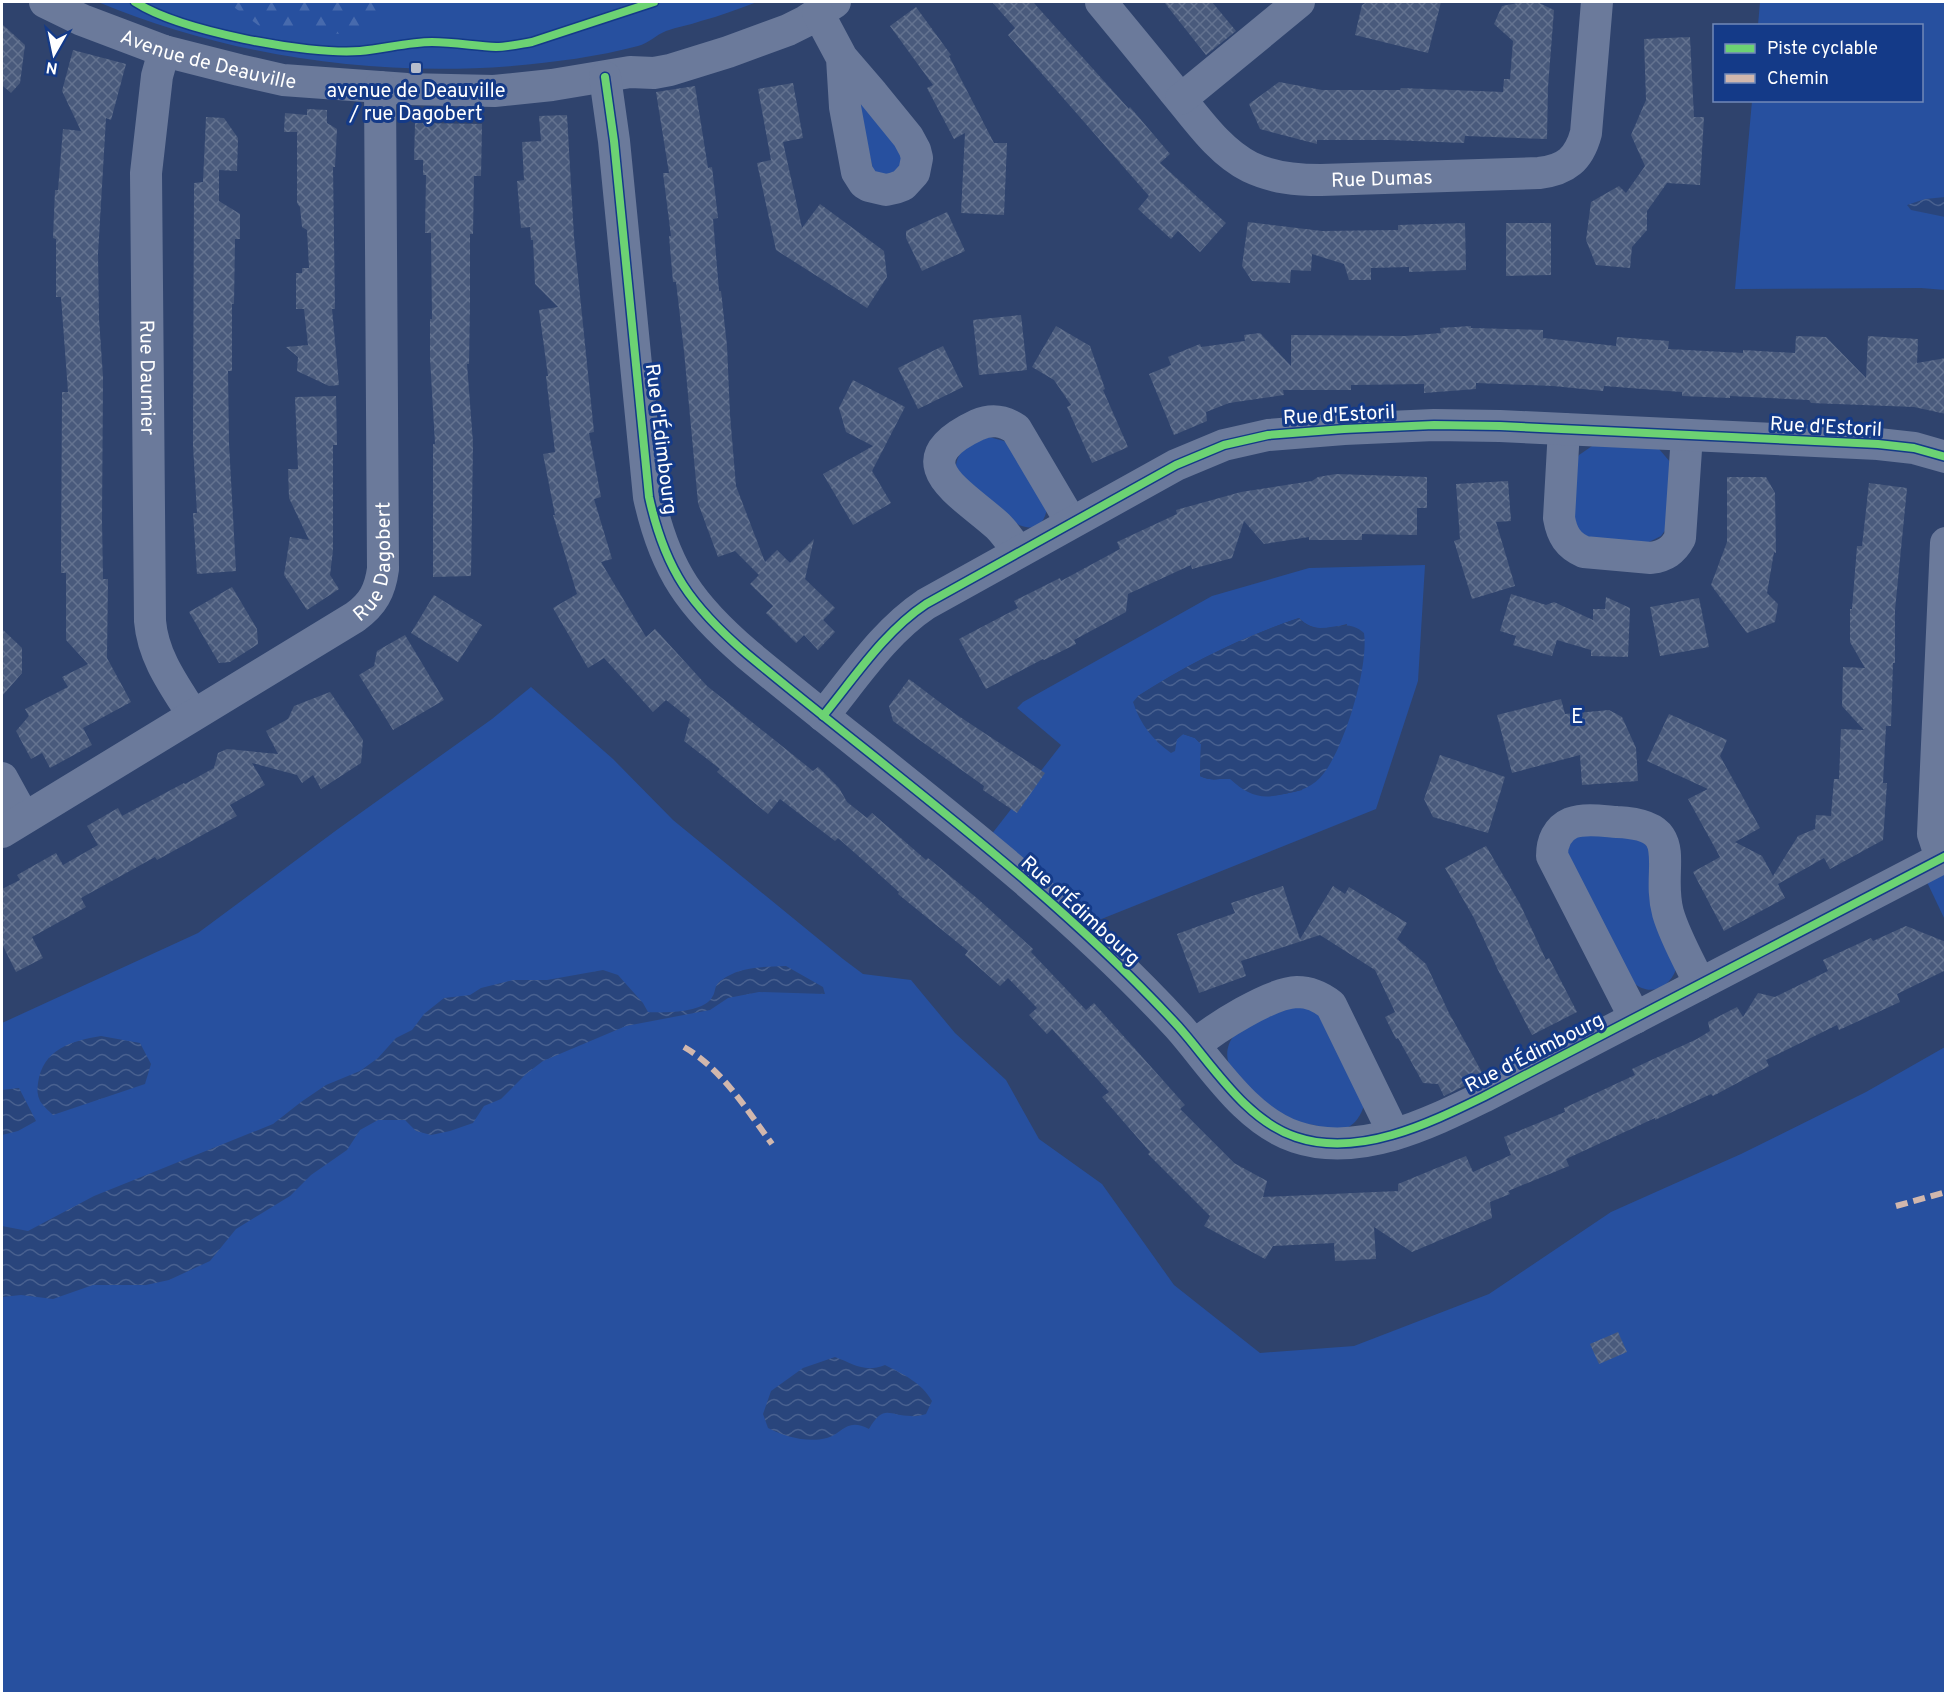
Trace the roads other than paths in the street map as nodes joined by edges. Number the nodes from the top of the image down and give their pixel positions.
1 (45, 2) edge
2 (1101, 2) edge
3 (1299, 2) edge
4 (1598, 2) edge
5 (833, 5) edge
6 (164, 51) junction
7 (842, 58) dead end
8 (618, 75) junction
9 (380, 87) junction
10 (1180, 99) junction
11 (1564, 429) junction
12 (1687, 435) junction
13 (1946, 457) edge
14 (1071, 522) junction
15 (1946, 543) edge
16 (1018, 552) junction
17 (193, 716) junction
18 (823, 716) junction
19 (2, 778) edge
20 (13, 825) edge
21 (1943, 857) edge
22 (1700, 984) junction
23 (1635, 1018) junction
24 (1195, 1045) junction
25 (1394, 1134) junction

1 - 6 street, Avenue de Deauville
2 - 10 street, Rue Dumas
3 - 10 street
4 - 10 street, Rue Dumas
5 - 7 street
5 - 8 street, Avenue de Deauville
6 - 9 street, Avenue de Deauville
6 - 17 street, Rue Daumier
8 - 9 street, Avenue de Deauville
8 - 18 street, Rue d'Édimbourg
9 - 17 street, Rue Dagobert
11 - 12 street, Rue d'Estoril
11 - 12 street
11 - 14 street, Rue d'Estoril
12 - 13 street, Rue d'Estoril
14 - 16 street, Rue d'Estoril
14 - 16 street
15 - 21 street
16 - 18 street, Rue d'Estoril
17 - 20 street, Rue Dagobert
18 - 24 street, Rue d'Édimbourg
19 - 20 street
21 - 22 street, Rue d'Édimbourg
22 - 23 street, Rue d'Édimbourg
22 - 23 street
23 - 25 street, Rue d'Édimbourg
24 - 25 street, Rue d'Édimbourg
24 - 25 street

